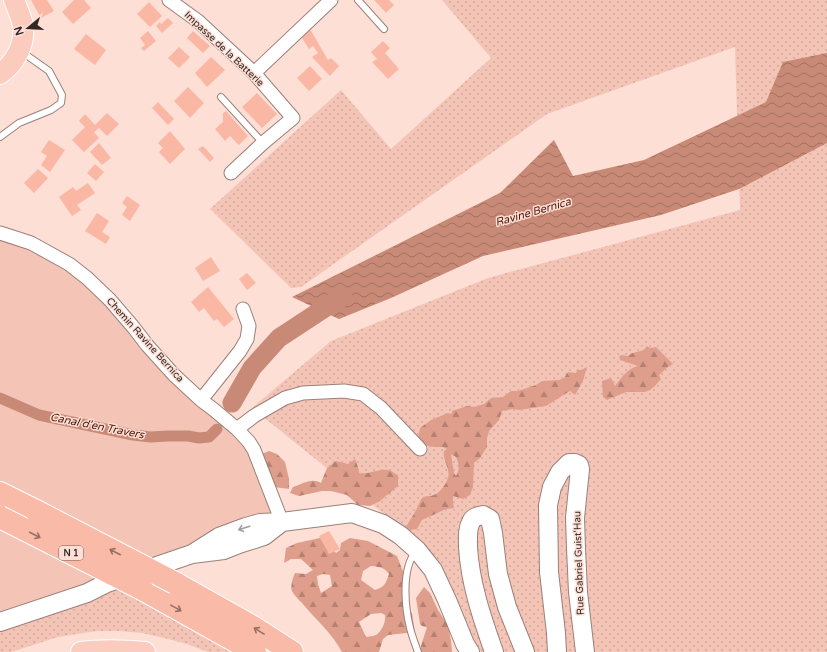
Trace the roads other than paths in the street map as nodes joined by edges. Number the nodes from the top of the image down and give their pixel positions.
1 (14, 0) edge
2 (169, 0) edge
3 (331, 0) edge
4 (358, 0) edge
5 (384, 29) dead end
6 (20, 50) junction
7 (254, 73) junction
8 (0, 74) edge
9 (221, 97) dead end
10 (0, 136) edge
11 (263, 143) junction
12 (231, 173) dead end
13 (0, 233) edge
14 (243, 309) dead end
15 (201, 400) junction
16 (237, 429) junction
17 (420, 449) dead end
18 (0, 493) edge
19 (0, 517) edge
20 (282, 522) junction
21 (417, 550) junction
22 (192, 554) junction
23 (107, 583) junction
24 (0, 612) edge
25 (0, 622) edge
26 (81, 652) edge
27 (145, 652) edge
28 (255, 652) edge
29 (292, 652) edge
30 (418, 652) edge
31 (470, 652) edge
32 (494, 652) edge
33 (525, 652) edge
34 (557, 652) edge
35 (585, 652) edge

1 - 6 main road
2 - 7 street, Impasse de la Batterie
3 - 7 street
4 - 5 lane
6 - 8 main road
6 - 10 lane
7 - 11 street, Impasse de la Batterie
9 - 11 lane
11 - 12 street
13 - 15 street, Chemin Ravine Bernica
14 - 15 street
15 - 16 street, Chemin Ravine Bernica
16 - 17 street
16 - 20 street, Chemin Ravine Bernica
29 -> 18 highway, N 1, bridge
19 -> 28 highway, N 1, bridge
20 - 21 main road
20 -> 22 main road
20 - 22 main road
21 - 30 lane
21 - 31 main road
22 - 23 main road
23 - 24 main road
23 - 25 main road
26 - 27 main road
32 - 33 main road
34 - 35 main road, Rue Gabriel Guist'Hau

